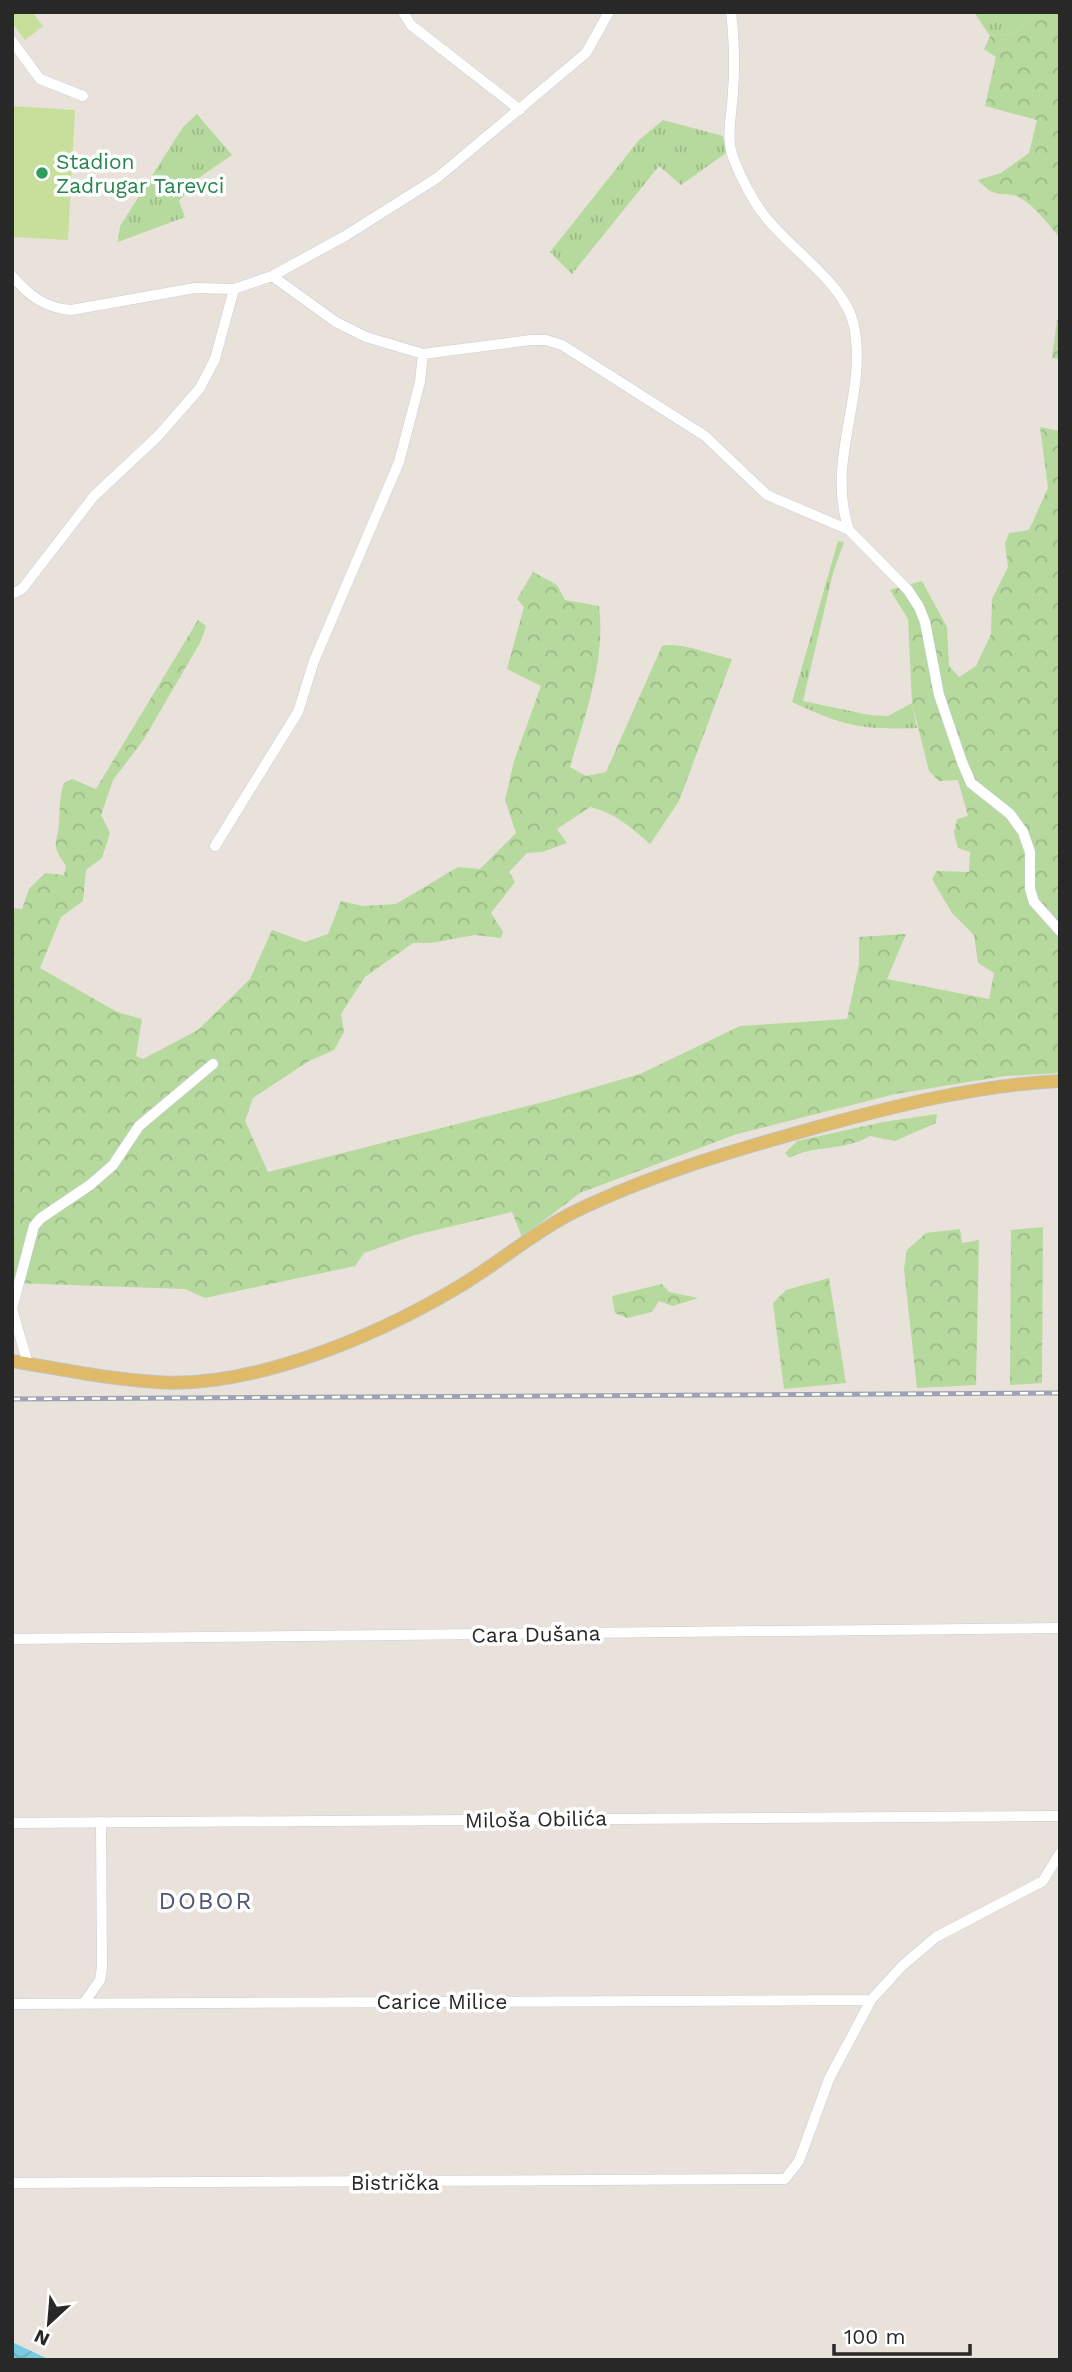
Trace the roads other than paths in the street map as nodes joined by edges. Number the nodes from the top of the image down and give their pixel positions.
1 (403, 12) edge
2 (609, 12) edge
3 (731, 12) edge
4 (12, 41) edge
5 (83, 96) dead end
6 (520, 110) junction
7 (294, 265) junction
8 (12, 276) edge
9 (272, 276) junction
10 (290, 288) junction
11 (234, 289) junction
12 (423, 354) junction
13 (849, 530) junction
14 (12, 594) edge
15 (215, 846) dead end
16 (1060, 931) edge
17 (213, 1064) dead end
18 (1060, 1081) edge
19 (12, 1362) edge
20 (28, 1364) junction
21 (1060, 1628) edge
22 (12, 1639) edge
23 (1060, 1816) edge
24 (101, 1822) junction
25 (12, 1823) edge
26 (1060, 1853) edge
27 (872, 2000) junction
28 (84, 2003) junction
29 (12, 2004) edge
30 (12, 2183) edge

1 - 6 street
2 - 6 street
3 - 13 street
4 - 5 street
6 - 7 street
7 - 9 street
7 - 10 street
8 - 11 street
9 - 10 street
9 - 11 street
10 - 12 street
11 - 14 street
12 - 13 street
12 - 15 street
13 - 16 street
17 - 20 street
18 - 20 main road
19 - 20 main road
21 - 22 street, Cara Dušana
23 - 24 street, Miloša Obilića
24 - 25 street, Miloša Obilića
24 - 28 street
26 - 27 street
27 - 28 street, Carice Milice
27 - 30 street, Bistrička
28 - 29 street, Carice Milice

